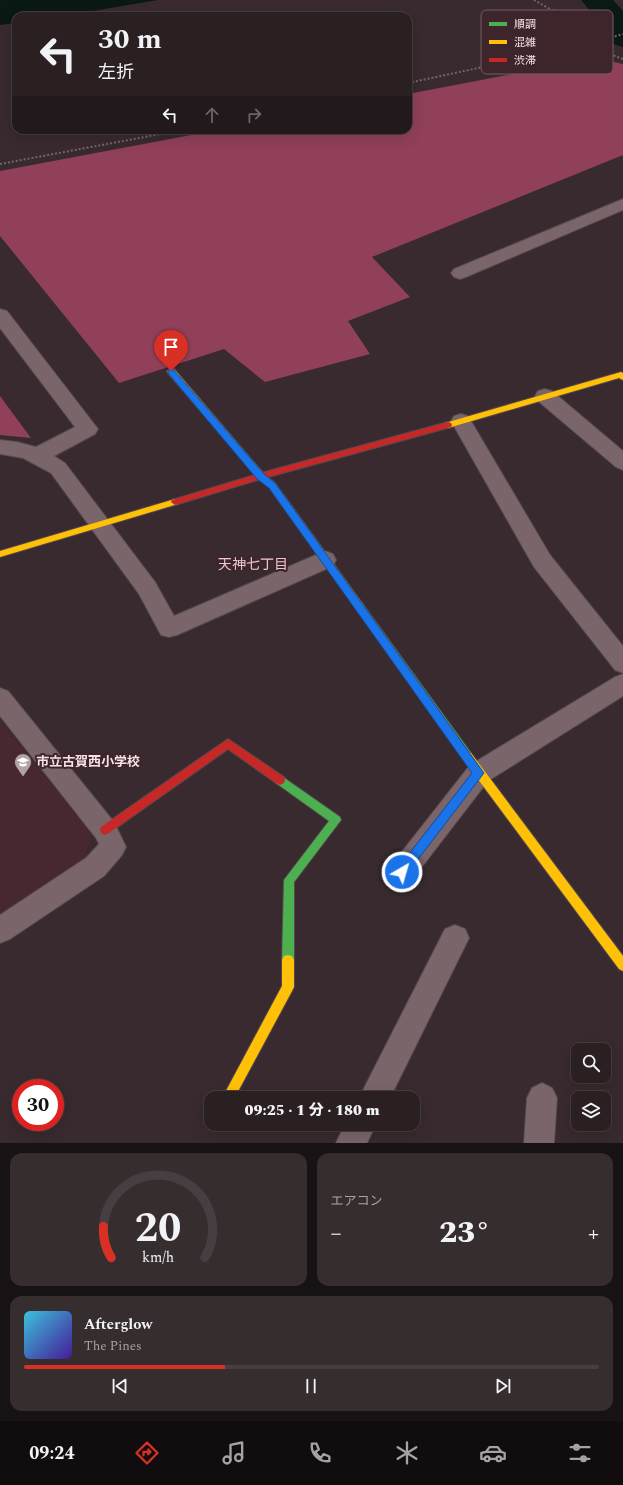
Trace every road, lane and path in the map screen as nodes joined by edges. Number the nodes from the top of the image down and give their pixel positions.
1 (534, 0) edge
2 (552, 10) edge
3 (623, 34) edge
4 (613, 37) edge
5 (613, 55) edge
6 (623, 59) edge
7 (481, 67) edge
8 (412, 82) edge
9 (161, 134) edge
10 (0, 164) edge
11 (623, 204) edge
12 (460, 273) dead end
13 (0, 314) edge
14 (171, 371) dead end
15 (622, 375) edge
16 (545, 396) junction
17 (461, 422) junction
18 (0, 447) edge
19 (38, 456) junction
20 (623, 462) edge
21 (260, 476) junction
22 (100, 524) junction
23 (0, 554) edge
24 (325, 560) junction
25 (623, 663) edge
26 (623, 684) edge
27 (0, 698) edge
28 (478, 773) junction
29 (105, 830) junction
30 (402, 872) dead end
31 (0, 930) edge
32 (455, 938) dead end
33 (623, 965) edge
34 (232, 1091) edge
35 (378, 1091) edge
36 (542, 1098) dead end
37 (357, 1131) edge
38 (351, 1143) edge
39 (539, 1143) edge

1 - 2 path
3 - 4 path
5 - 6 path
7 - 8 path
9 - 10 path
11 - 12 street
13 - 19 street
14 - 21 street
15 - 16 street
16 - 17 street
16 - 20 street
17 - 21 street
17 - 25 street
18 - 19 street
19 - 22 street
21 - 22 street
21 - 24 street
22 - 23 street
22 - 24 street
24 - 28 street
26 - 28 street
27 - 29 street
28 - 30 street
28 - 33 street
29 - 31 street
29 - 34 street
32 - 35 street
36 - 39 street
37 - 38 street

